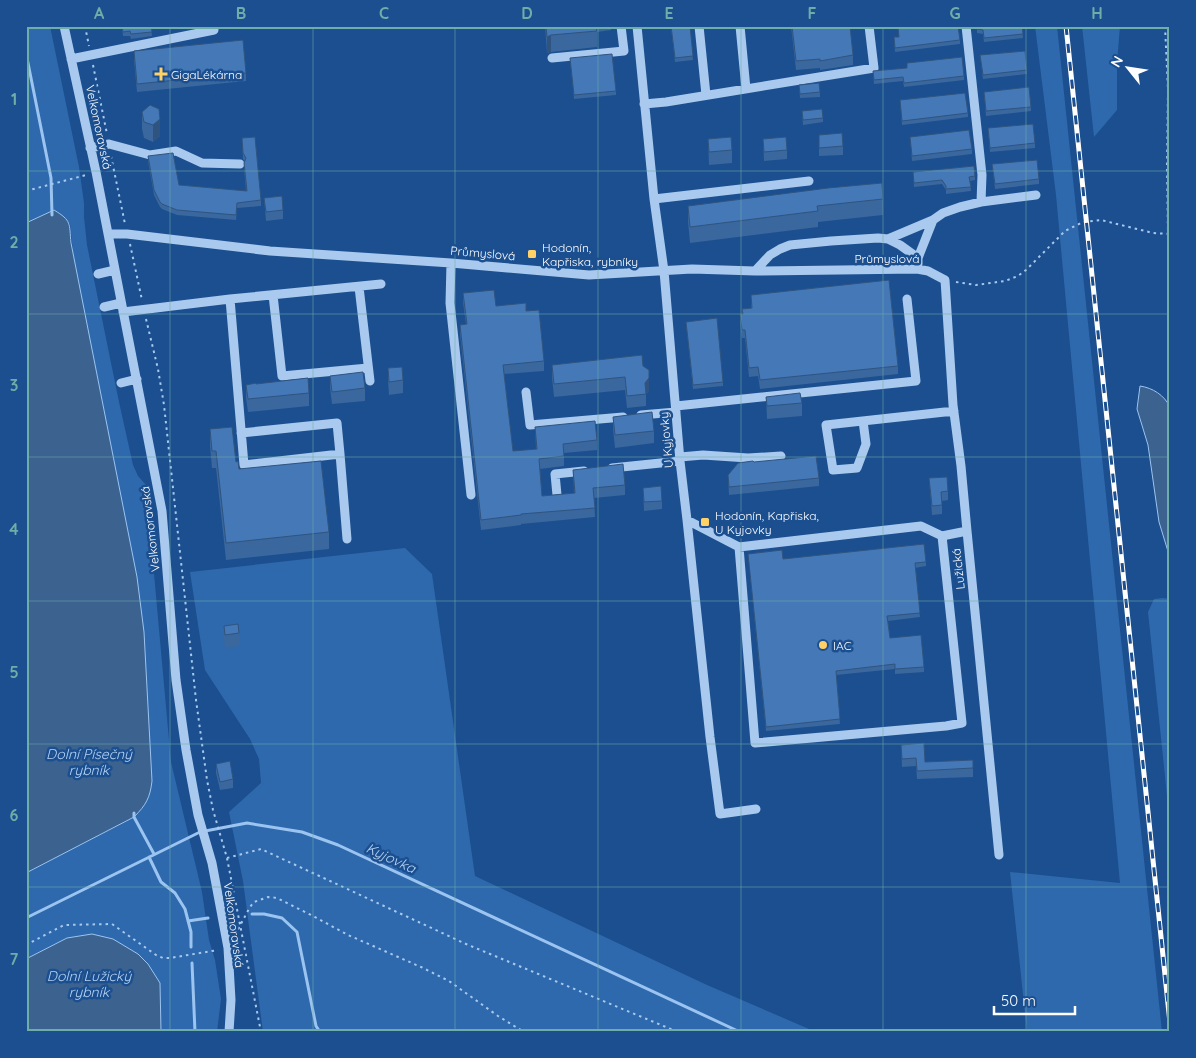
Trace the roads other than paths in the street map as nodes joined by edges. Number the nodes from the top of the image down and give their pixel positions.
1 (64, 26) edge
2 (622, 26) edge
3 (637, 26) edge
4 (699, 26) edge
5 (740, 26) edge
6 (869, 26) edge
7 (966, 26) edge
8 (214, 30) dead end
9 (640, 49) junction
10 (624, 51) junction
11 (552, 58) dead end
12 (71, 60) junction
13 (746, 89) junction
14 (706, 95) junction
15 (644, 104) junction
16 (90, 148) junction
17 (240, 164) dead end
18 (809, 181) dead end
19 (1036, 195) dead end
20 (654, 199) junction
21 (981, 202) junction
22 (933, 220) junction
23 (108, 234) junction
24 (888, 239) junction
25 (918, 258) junction
26 (452, 263) junction
27 (917, 269) junction
28 (115, 270) junction
29 (664, 271) junction
30 (755, 271) junction
31 (98, 274) dead end
32 (945, 280) joint
33 (381, 284) dead end
34 (360, 287) junction
35 (273, 295) junction
36 (907, 299) dead end
37 (230, 300) junction
38 (104, 307) dead end
39 (122, 307) junction
40 (368, 368) junction
41 (137, 379) junction
42 (370, 382) dead end
43 (121, 384) dead end
44 (526, 392) dead end
45 (676, 409) junction
46 (954, 411) junction
47 (863, 421) junction
48 (241, 432) junction
49 (340, 454) junction
50 (781, 456) dead end
51 (680, 459) junction
52 (471, 495) dead end
53 (557, 495) edge
54 (687, 520) junction
55 (966, 531) junction
56 (942, 536) junction
57 (347, 539) dead end
58 (739, 547) junction
59 (756, 809) dead end
60 (999, 855) dead end
61 (230, 1032) edge

1 - 12 street, Velkomoravská
2 - 10 street
3 - 9 street, U Kyjovky
4 - 14 street
5 - 13 street
6 - 13 street
7 - 21 street
8 - 12 street
9 - 10 street
9 - 15 street, U Kyjovky
10 - 11 street
12 - 16 street, Velkomoravská
13 - 14 street
14 - 15 street
15 - 20 street, U Kyjovky
16 - 17 street
16 - 23 street, Velkomoravská
18 - 20 street
19 - 21 street
20 - 29 street, U Kyjovky
21 - 22 street
22 - 24 street
22 - 25 street
23 - 26 street, Průmyslová
23 - 28 street, Velkomoravská
24 - 25 street
24 - 30 street
25 - 27 street
26 - 29 street, Průmyslová
26 - 52 street
27 - 30 street, Průmyslová
27 - 32 street, Průmyslová
28 - 31 street
28 - 39 street, Velkomoravská
29 - 30 street, Průmyslová
29 - 45 street, U Kyjovky
32 - 46 street, Lužická
33 - 34 street
34 - 35 street
34 - 40 street
35 - 37 street
35 - 40 street
36 - 45 street
37 - 39 street
37 - 48 street
38 - 39 street
39 - 41 street, Velkomoravská
40 - 42 street
41 - 43 street
41 - 61 street, Velkomoravská
44 - 45 street
45 - 51 street, U Kyjovky
46 - 47 street
46 - 55 street, Lužická
47 - 47 street
48 - 49 street
48 - 49 street
49 - 57 street
50 - 51 street
51 - 53 street
51 - 54 street, U Kyjovky
54 - 58 street
54 - 59 street, U Kyjovky
55 - 56 street
55 - 60 street, Lužická
56 - 58 street
56 - 58 street

